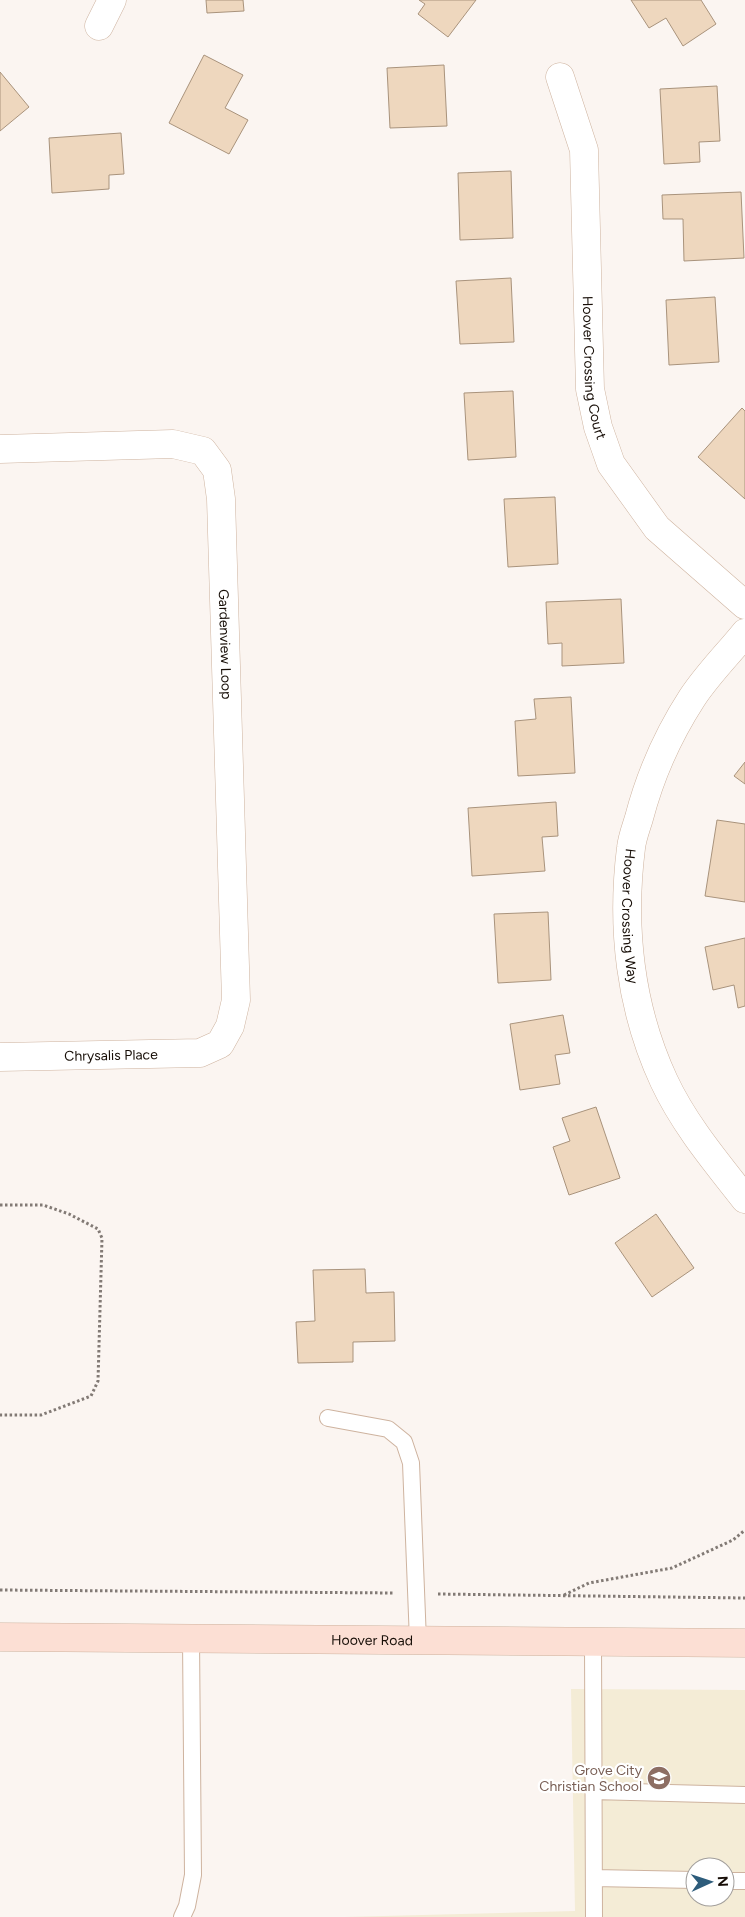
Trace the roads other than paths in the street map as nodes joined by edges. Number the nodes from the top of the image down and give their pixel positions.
1 (112, 0) edge
2 (99, 26) dead end
3 (560, 77) dead end
4 (0, 449) edge
5 (745, 605) edge
6 (745, 633) edge
7 (220, 1044) joint
8 (0, 1057) edge
9 (745, 1199) edge
10 (328, 1418) dead end
11 (0, 1637) edge
12 (191, 1638) junction
13 (418, 1640) junction
14 (593, 1642) junction
15 (745, 1643) edge
16 (593, 1791) junction
17 (745, 1795) edge
18 (594, 1878) junction
19 (685, 1880) edge
20 (182, 1917) edge
21 (594, 1917) edge

1 - 2 street
3 - 5 street, Hoover Crossing Court
4 - 7 street, Gardenview Loop
6 - 9 street, Hoover Crossing Way
7 - 8 street, Chrysalis Place
10 - 13 lane
11 - 12 main road, Hoover Road
12 - 13 main road, Hoover Road
12 - 20 lane
13 - 14 main road, Hoover Road
14 - 15 main road, Hoover Road
14 - 16 lane
16 - 17 lane
16 - 18 lane
18 - 19 lane
18 - 21 lane

